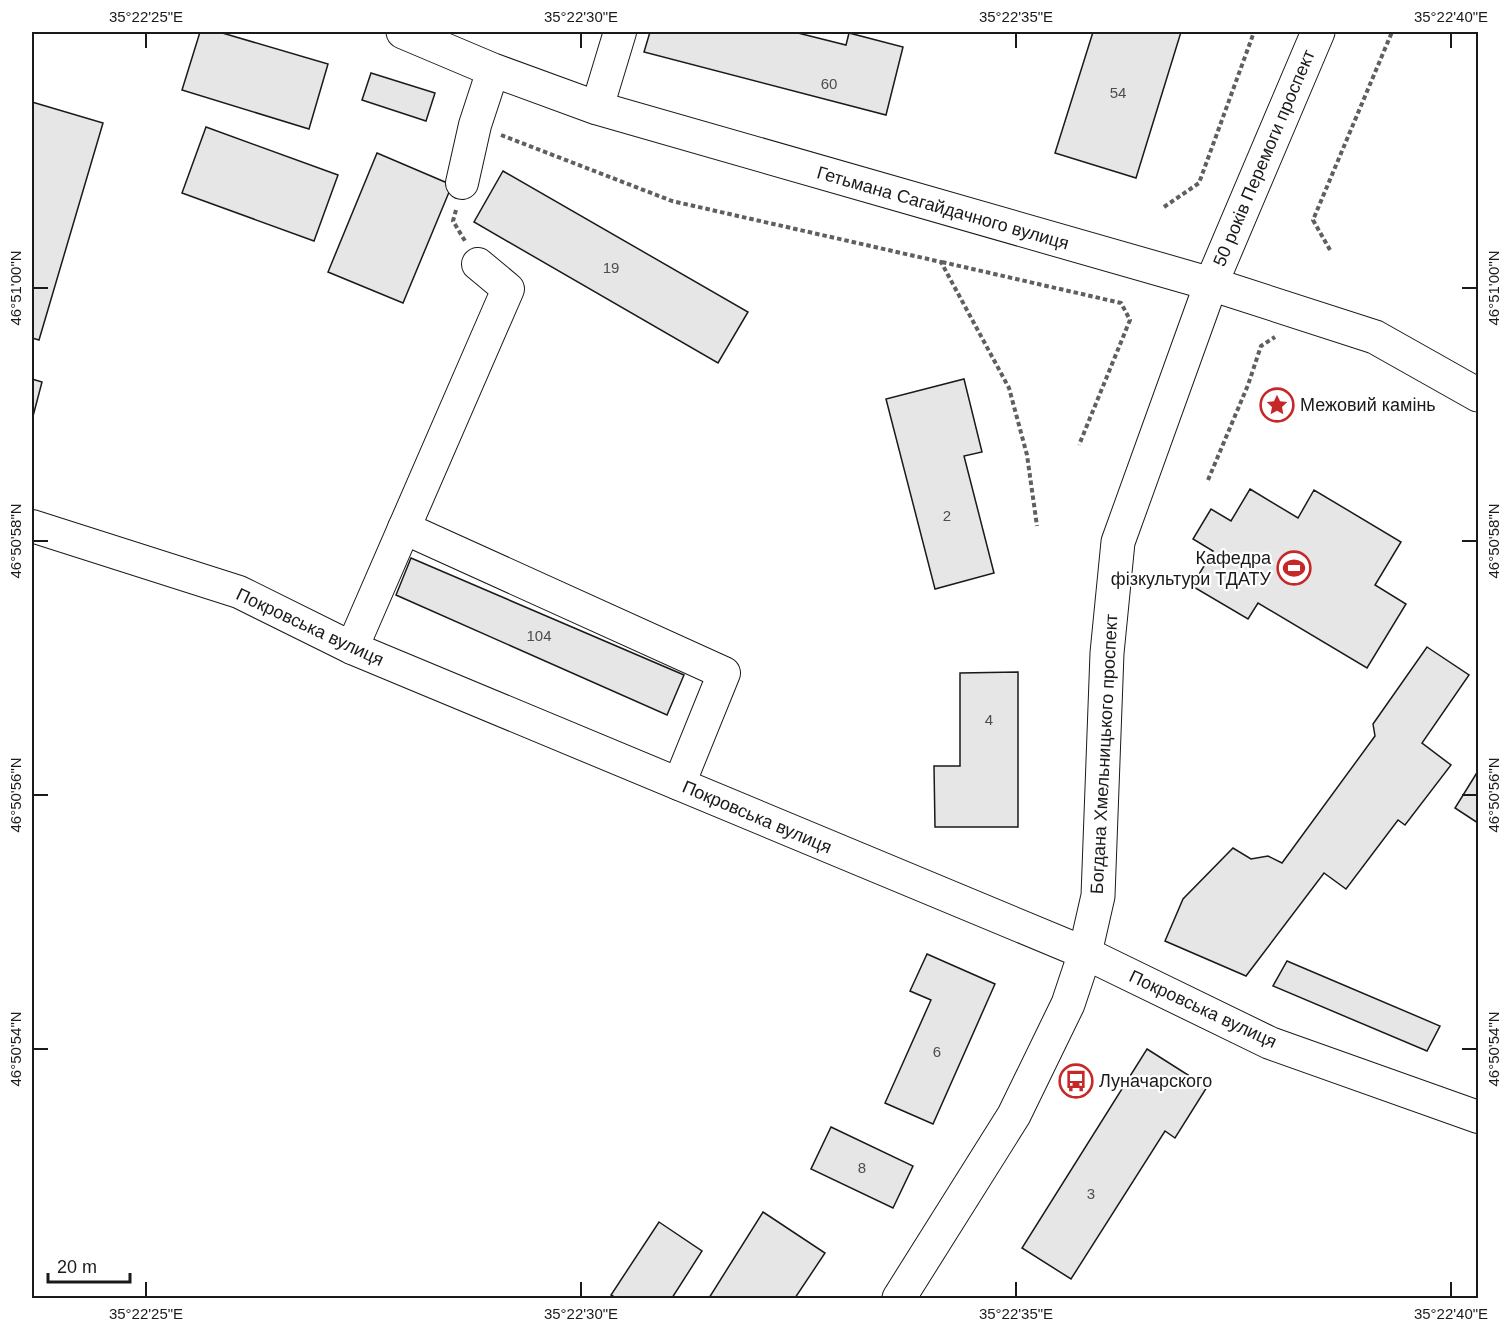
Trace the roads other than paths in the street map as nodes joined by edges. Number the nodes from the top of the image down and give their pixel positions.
1 (403, 32) edge
2 (621, 32) edge
3 (1318, 32) edge
4 (494, 70) junction
5 (597, 108) junction
6 (462, 183) dead end
7 (477, 264) dead end
8 (1211, 284) junction
9 (1479, 395) edge
10 (32, 526) edge
11 (404, 528) junction
12 (352, 648) junction
13 (679, 784) junction
14 (1085, 953) junction
15 (1479, 1117) edge
16 (899, 1299) edge

1 - 4 main road, Гетьмана Сагайдачного вулиця
2 - 5 street
3 - 8 main road, 50 років Перемоги проспект
4 - 5 main road, Гетьмана Сагайдачного вулиця
4 - 6 street
5 - 8 main road, Гетьмана Сагайдачного вулиця
7 - 11 street
8 - 9 main road, Гетьмана Сагайдачного вулиця
8 - 14 main road, Богдана Хмельницького проспект
10 - 12 street, Покровська вулиця
11 - 12 street
11 - 13 street
12 - 13 street, Покровська вулиця
13 - 14 street, Покровська вулиця
14 - 15 street, Покровська вулиця
14 - 16 main road, Богдана Хмельницького проспект

